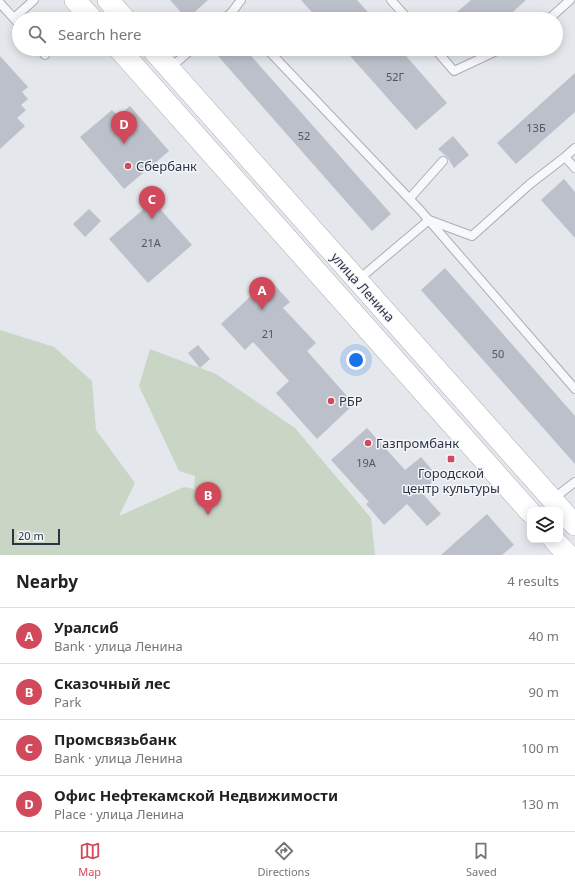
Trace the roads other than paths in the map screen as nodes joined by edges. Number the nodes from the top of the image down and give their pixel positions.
1 (34, 0) edge
2 (75, 0) edge
3 (108, 0) edge
4 (241, 0) edge
5 (391, 0) edge
6 (570, 0) edge
7 (0, 3) edge
8 (24, 12) edge
9 (86, 12) edge
10 (119, 12) edge
11 (232, 12) edge
12 (402, 12) edge
13 (556, 12) edge
14 (12, 16) edge
15 (125, 56) edge
16 (158, 56) edge
17 (184, 56) edge
18 (274, 56) edge
19 (441, 56) edge
20 (486, 56) edge
21 (169, 69) junction
22 (575, 148) edge
23 (565, 157) junction
24 (443, 161) dead end
25 (575, 168) edge
26 (410, 198) junction
27 (429, 220) junction
28 (358, 281) junction
29 (575, 389) edge
30 (575, 482) edge
31 (552, 500) junction
32 (527, 509) edge
33 (575, 525) edge
34 (557, 543) edge
35 (568, 555) edge

1 - 8 lane
2 - 9 main road
3 - 10 main road
4 - 11 lane
5 - 12 lane
6 - 13 lane
7 - 14 lane
15 - 32 main road, улица Ленина
16 - 21 main road, улица Ленина
17 - 21 lane
18 - 26 lane
19 - 20 lane
21 - 28 main road, улица Ленина
22 - 23 lane
23 - 25 lane
23 - 27 lane
24 - 26 lane
26 - 27 lane
27 - 28 lane
27 - 29 lane
28 - 31 main road, улица Ленина
30 - 31 lane
31 - 33 main road, улица Ленина
34 - 35 main road

